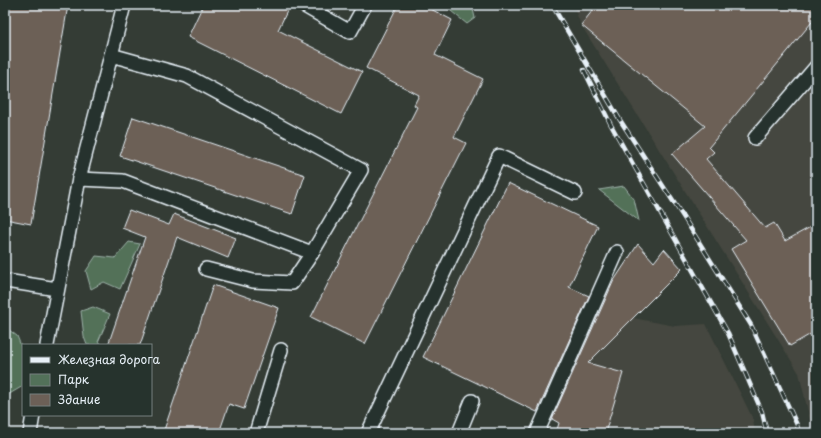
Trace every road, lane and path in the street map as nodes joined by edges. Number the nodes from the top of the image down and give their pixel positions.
1 (124, 5) edge
2 (303, 5) edge
3 (364, 5) edge
4 (111, 55) junction
5 (816, 67) edge
6 (755, 138) dead end
7 (79, 179) junction
8 (575, 193) dead end
9 (617, 252) dead end
10 (312, 253) junction
11 (206, 269) dead end
12 (6, 281) dead end
13 (57, 289) junction
14 (47, 344) edge
15 (281, 350) dead end
16 (472, 401) dead end
17 (33, 416) edge
18 (30, 433) edge
19 (256, 433) edge
20 (368, 433) edge
21 (459, 433) edge
22 (537, 433) edge

1 - 4 lane
2 - 3 lane
4 - 7 lane
4 - 10 lane
5 - 6 lane
7 - 10 lane
7 - 13 lane
8 - 20 lane
9 - 22 lane
10 - 11 lane
12 - 13 lane
13 - 14 lane
15 - 19 lane
16 - 21 lane
17 - 18 lane

